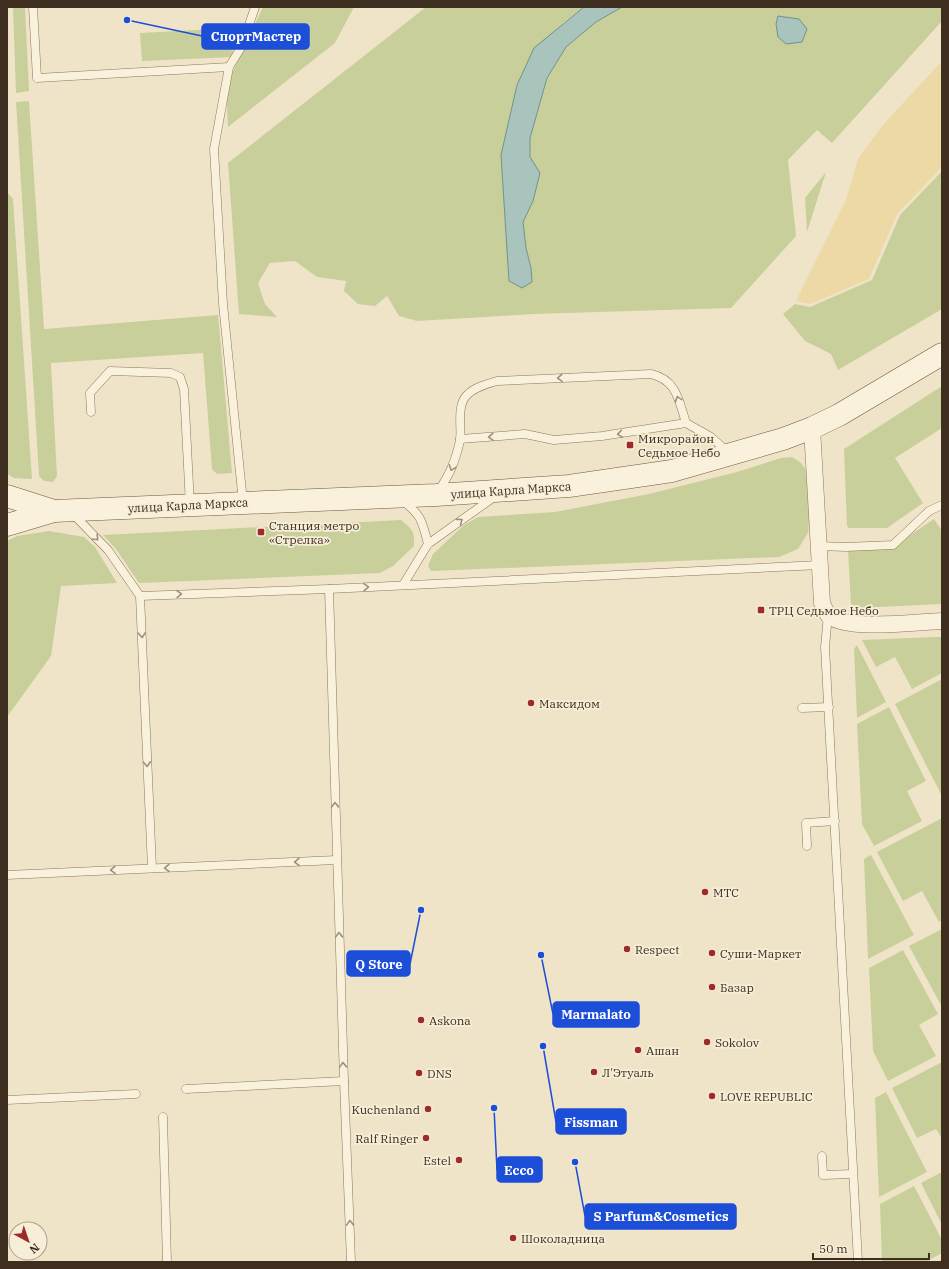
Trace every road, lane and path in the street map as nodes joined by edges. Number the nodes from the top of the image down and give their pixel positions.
1 (33, 7) edge
2 (255, 7) edge
3 (229, 67) junction
4 (942, 354) edge
5 (91, 412) dead end
6 (686, 423) junction
7 (812, 428) junction
8 (460, 439) junction
9 (731, 454) junction
10 (502, 490) junction
11 (436, 495) junction
12 (7, 496) edge
13 (396, 496) junction
14 (243, 502) junction
15 (190, 505) junction
16 (942, 505) edge
17 (62, 510) junction
18 (7, 525) edge
19 (428, 544) junction
20 (819, 546) junction
21 (820, 565) junction
22 (403, 585) junction
23 (328, 589) junction
24 (140, 596) junction
25 (828, 615) junction
26 (942, 621) edge
27 (829, 707) junction
28 (802, 708) dead end
29 (835, 821) junction
30 (807, 846) dead end
31 (336, 860) junction
32 (152, 868) junction
33 (7, 875) edge
34 (344, 1082) junction
35 (186, 1089) dead end
36 (136, 1094) dead end
37 (7, 1100) edge
38 (163, 1117) dead end
39 (822, 1156) dead end
40 (853, 1174) junction
41 (167, 1262) edge
42 (351, 1262) edge
43 (858, 1262) edge

1 - 3 lane
2 - 3 lane
3 - 14 lane
4 - 7 main road, улица Карла Маркса
5 - 15 lane
6 -> 8 lane
6 -> 8 lane
6 - 9 lane
7 - 9 main road, улица Карла Маркса
7 - 20 street
8 -> 11 lane
9 - 10 main road, улица Карла Маркса
10 - 11 main road, улица Карла Маркса
19 -> 10 lane
11 - 13 main road, улица Карла Маркса
12 - 17 main road
13 - 14 main road, улица Карла Маркса
13 - 19 lane
14 - 15 main road, улица Карла Маркса
15 - 17 main road, улица Карла Маркса
16 - 20 lane
17 - 18 main road
17 -> 24 lane
19 - 22 lane
20 - 21 street
21 - 22 lane
21 - 25 street
23 -> 22 lane
24 -> 23 lane
31 -> 23 lane
24 -> 32 lane
25 - 26 street
25 - 27 lane
27 - 28 lane
27 - 29 lane
29 - 30 lane
29 - 40 lane
31 -> 32 lane
34 -> 31 lane
32 -> 33 lane
34 - 35 lane
42 -> 34 lane
36 - 37 lane
38 - 41 lane
39 - 40 lane
40 - 43 lane

